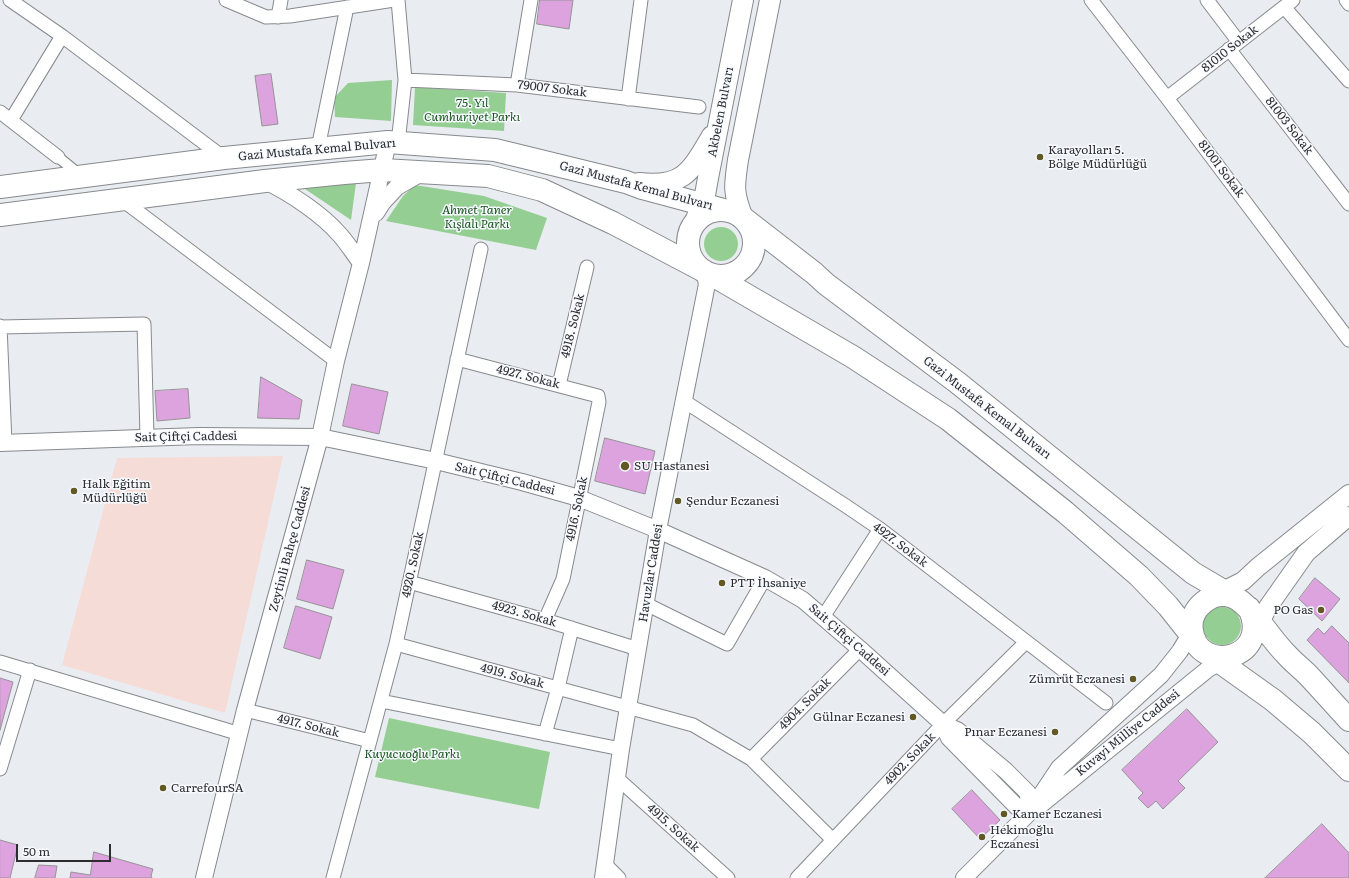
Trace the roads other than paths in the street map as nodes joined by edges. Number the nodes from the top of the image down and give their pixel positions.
1 (10, 0) edge
2 (226, 0) edge
3 (281, 0) edge
4 (394, 0) edge
5 (398, 0) edge
6 (531, 0) edge
7 (641, 0) edge
8 (743, 0) edge
9 (770, 0) edge
10 (1090, 0) edge
11 (1207, 0) edge
12 (1346, 0) edge
13 (1288, 3) edge
14 (1349, 4) edge
15 (347, 7) junction
16 (278, 17) junction
17 (62, 36) junction
18 (1234, 45) junction
19 (405, 80) junction
20 (1349, 81) edge
21 (517, 85) junction
22 (1167, 98) junction
23 (628, 99) junction
24 (699, 107) dead end
25 (0, 112) edge
26 (11, 120) junction
27 (719, 124) junction
28 (393, 143) junction
29 (318, 148) junction
30 (58, 158) joint
31 (224, 158) junction
32 (383, 170) junction
33 (423, 172) junction
34 (81, 176) junction
35 (265, 181) junction
36 (626, 182) junction
37 (0, 187) edge
38 (121, 199) junction
39 (1349, 204) edge
40 (698, 213) junction
41 (734, 214) junction
42 (0, 216) edge
43 (371, 220) junction
44 (481, 249) dead end
45 (361, 263) junction
46 (588, 267) dead end
47 (709, 274) junction
48 (0, 327) edge
49 (1349, 340) edge
50 (457, 360) junction
51 (336, 361) junction
52 (559, 385) junction
53 (598, 396) joint
54 (684, 401) junction
55 (147, 437) junction
56 (320, 437) junction
57 (2, 443) edge
58 (436, 461) junction
59 (1349, 494) edge
60 (579, 498) junction
61 (1349, 516) edge
62 (658, 530) junction
63 (880, 530) junction
64 (765, 578) junction
65 (409, 582) junction
66 (646, 604) junction
67 (1238, 609) junction
68 (823, 617) junction
69 (545, 620) junction
70 (572, 628) junction
71 (1026, 642) junction
72 (396, 644) junction
73 (1206, 646) junction
74 (638, 649) junction
75 (860, 649) junction
76 (0, 662) edge
77 (30, 670) junction
78 (558, 688) junction
79 (381, 701) junction
80 (1106, 703) dead end
81 (629, 708) junction
82 (245, 710) junction
83 (1349, 720) edge
84 (943, 724) junction
85 (240, 734) junction
86 (545, 734) junction
87 (370, 741) junction
88 (621, 749) junction
89 (750, 759) junction
90 (0, 769) edge
91 (1349, 770) edge
92 (617, 778) junction
93 (1029, 813) junction
94 (833, 840) junction
95 (604, 871) edge
96 (204, 878) edge
97 (333, 878) edge
98 (619, 878) edge
99 (728, 878) edge
100 (797, 878) edge
101 (964, 878) edge

1 - 17 street
2 - 16 street
3 - 16 street
4 - 15 street
5 - 19 street
6 - 21 street
7 - 23 street
8 - 27 main road, Akbelen Bulvarı
9 - 41 main road
10 - 22 street, 81001 Sokak
11 - 18 street, 81003 Sokak
12 - 14 street
13 - 18 street, 81010 Sokak
13 - 20 street
15 - 16 street
15 - 29 street
17 - 26 street
17 - 31 street
18 - 22 street, 81010 Sokak
18 - 39 street, 81003 Sokak
19 - 21 street, 79007 Sokak
19 - 28 street
21 - 23 street, 79007 Sokak
22 - 49 street, 81001 Sokak
23 - 24 street, 79007 Sokak
25 - 26 street
26 - 30 street
27 - 36 main road
27 - 40 main road, Akbelen Bulvarı
28 - 29 highway, Gazi Mustafa Kemal Bulvarı
28 - 32 street
28 - 36 highway, Gazi Mustafa Kemal Bulvarı
29 - 31 highway, Gazi Mustafa Kemal Bulvarı
30 - 34 street
31 - 34 highway, Gazi Mustafa Kemal Bulvarı
32 - 33 highway
32 - 35 highway
32 - 43 street
33 - 43 street
33 - 47 highway
34 - 37 highway, Gazi Mustafa Kemal Bulvarı
35 - 38 highway
35 - 45 street
36 - 40 highway, Gazi Mustafa Kemal Bulvarı
38 - 42 highway
38 - 51 street
40 - 41 highway, Gazi Mustafa Kemal Bulvarı
40 - 47 highway
41 - 47 highway
41 - 67 highway, Gazi Mustafa Kemal Bulvarı
43 - 45 street, Zeytinli Bahçe Caddesi
44 - 50 street, 4920. Sokak
45 - 51 street, Zeytinli Bahçe Caddesi
46 - 52 street, 4918. Sokak
47 - 54 street, Havuzlar Caddesi
47 - 73 highway
48 - 55 street
48 - 57 street
50 - 52 street, 4927. Sokak
50 - 58 street, 4920. Sokak
51 - 56 street, Zeytinli Bahçe Caddesi
52 - 53 street, 4927. Sokak
53 - 60 street, 4916. Sokak
54 - 62 street, Havuzlar Caddesi
54 - 63 street, 4927. Sokak
55 - 56 street, Sait Çiftçi Caddesi
55 - 57 street, Sait Çiftçi Caddesi
56 - 58 street, Sait Çiftçi Caddesi
56 - 82 street, Zeytinli Bahçe Caddesi
58 - 60 street, Sait Çiftçi Caddesi
58 - 65 street, 4920. Sokak
59 - 67 main road
60 - 62 street, Sait Çiftçi Caddesi
60 - 69 street, 4916. Sokak
61 - 67 main road
62 - 64 street, Sait Çiftçi Caddesi
62 - 66 street, Havuzlar Caddesi
63 - 68 street
63 - 71 street, 4927. Sokak
64 - 66 street
64 - 68 street, Sait Çiftçi Caddesi
65 - 69 street, 4923. Sokak
65 - 72 street, 4920. Sokak
66 - 74 street, Havuzlar Caddesi
67 - 73 highway
67 - 73 highway
67 - 83 highway, Gazi Mustafa Kemal Bulvarı
68 - 75 street, Sait Çiftçi Caddesi
69 - 70 street, 4923. Sokak
70 - 74 street, 4923. Sokak
70 - 78 street
71 - 80 street, 4927. Sokak
71 - 84 street, 4902. Sokak
72 - 78 street, 4919. Sokak
72 - 79 street, 4920. Sokak
73 - 91 highway
73 - 93 street, Kuvayi Milliye Caddesi
73 - 93 street, Kuvayi Milliye Caddesi
74 - 81 street, Havuzlar Caddesi
75 - 84 street, Sait Çiftçi Caddesi
75 - 89 street, 4904. Sokak
76 - 77 street
77 - 85 street
77 - 90 street
78 - 81 street, 4919. Sokak
78 - 86 street
79 - 86 street
79 - 87 street, 4920. Sokak
81 - 88 street, Havuzlar Caddesi
81 - 89 street, 4919. Sokak
82 - 85 street, Zeytinli Bahçe Caddesi
82 - 87 street, 4917. Sokak
84 - 93 street, Sait Çiftçi Caddesi
84 - 94 street, 4902. Sokak
85 - 96 street, Zeytinli Bahçe Caddesi
86 - 88 street
87 - 97 street, 4920. Sokak
88 - 92 street, Havuzlar Caddesi
89 - 94 street, 4919. Sokak
92 - 95 street, Havuzlar Caddesi
92 - 99 street, 4915. Sokak
93 - 101 street, Kuvayi Milliye Caddesi
94 - 100 street, 4902. Sokak
95 - 98 street

